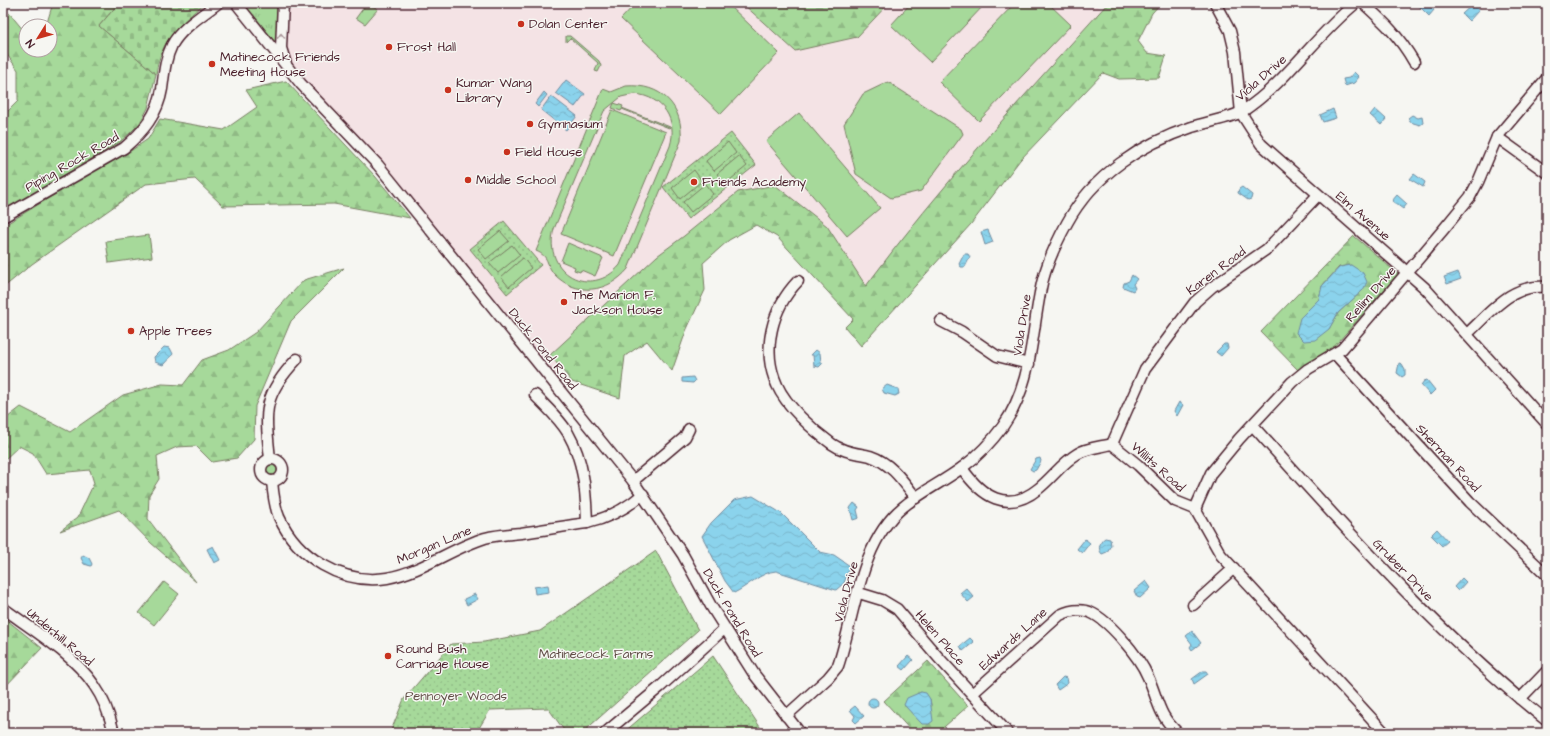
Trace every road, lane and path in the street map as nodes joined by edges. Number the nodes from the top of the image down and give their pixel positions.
1 (218, 3) edge
2 (236, 3) edge
3 (283, 3) edge
4 (1215, 3) edge
5 (1356, 3) edge
6 (1363, 3) edge
7 (1414, 62) dead end
8 (287, 68) junction
9 (1547, 78) edge
10 (1241, 113) junction
11 (1496, 137) junction
12 (1547, 173) edge
13 (1318, 195) junction
14 (3, 218) edge
15 (1408, 272) junction
16 (798, 281) dead end
17 (1547, 287) edge
18 (941, 321) dead end
19 (1467, 334) junction
20 (1335, 354) junction
21 (297, 359) dead end
22 (1029, 364) junction
23 (535, 395) dead end
24 (1547, 424) edge
25 (1252, 426) junction
26 (689, 430) dead end
27 (1112, 444) junction
28 (270, 459) junction
29 (962, 468) junction
30 (272, 481) junction
31 (633, 481) junction
32 (643, 494) junction
33 (916, 498) junction
34 (1195, 509) junction
35 (587, 523) junction
36 (1234, 568) junction
37 (1547, 575) edge
38 (858, 593) junction
39 (1193, 605) dead end
40 (3, 608) edge
41 (724, 629) junction
42 (1547, 671) edge
43 (972, 694) junction
44 (1520, 699) junction
45 (786, 716) junction
46 (1547, 721) edge
47 (114, 733) edge
48 (605, 733) edge
49 (800, 733) edge
50 (1008, 733) edge
51 (1178, 733) edge
52 (1385, 733) edge

1 - 14 street, Piping Rock Road
2 - 8 street, Duck Pond Road
8 -> 3 street
4 - 10 street, Elm Avenue
5 - 10 street, Viola Drive
6 - 7 street
8 - 31 street, Duck Pond Road
9 - 11 street, Rellim Drive
10 - 13 street, Elm Avenue
10 - 22 street, Viola Drive
11 - 12 street
11 - 15 street, Rellim Drive
13 - 15 street, Elm Avenue
13 - 27 street, Karen Road
15 - 19 street, Elm Avenue
15 - 20 street, Rellim Drive
16 - 33 street
17 - 19 street
18 - 22 street
19 - 24 street, Elm Avenue
20 - 25 street, Rellim Drive
20 - 37 street, Sherman Road
21 - 28 street
22 - 29 street, Viola Drive
23 - 35 street
25 - 34 street, Rellim Drive
25 - 44 street, Gruber Drive
26 - 31 street
27 - 29 street, Willits Road
27 - 34 street, Willits Road
28 - 30 street
28 - 30 street
29 - 33 street, Viola Drive
30 - 35 street, Morgan Lane
31 - 32 street, Duck Pond Road
32 - 35 street, Morgan Lane
32 - 41 street, Duck Pond Road
33 - 38 street, Viola Drive
34 - 36 street
36 - 39 street
36 - 52 street
38 - 43 street, Helen Place
38 - 45 street, Viola Drive
40 - 47 street, Underhill Road
41 - 45 street, Duck Pond Road
41 - 48 street
42 - 44 street
43 - 50 street, Helen Place
43 - 51 street, Edwards Lane
44 - 46 street, Gruber Drive
45 - 49 street, Duck Pond Road

